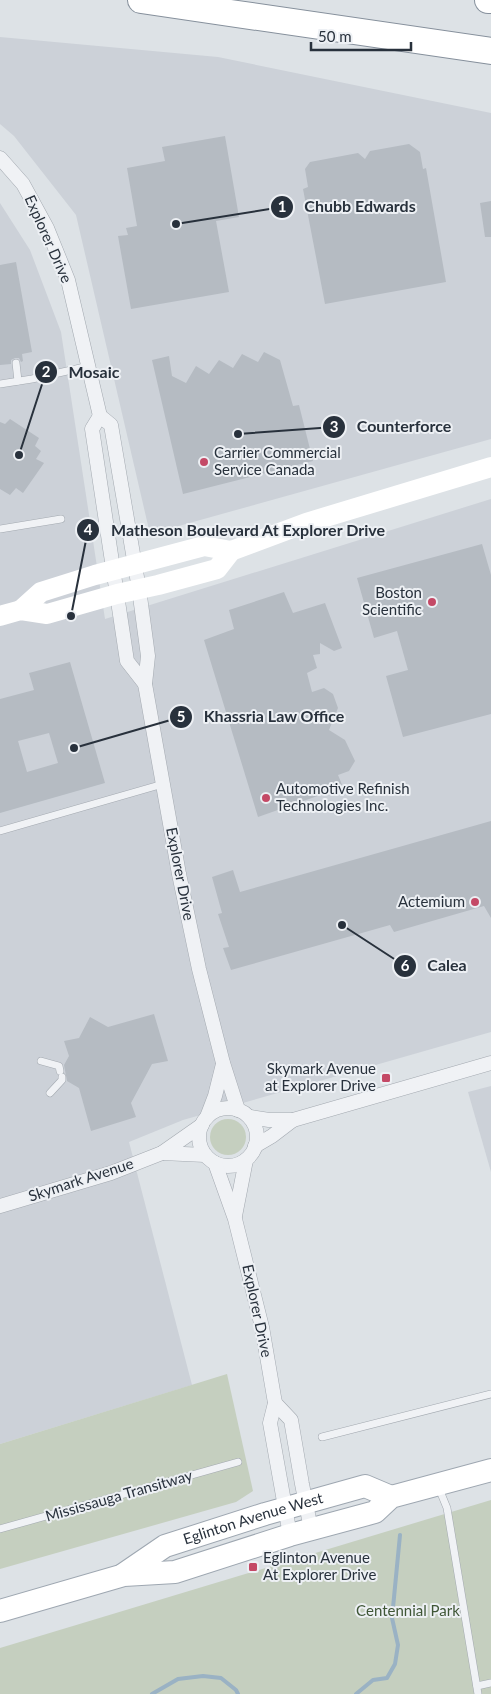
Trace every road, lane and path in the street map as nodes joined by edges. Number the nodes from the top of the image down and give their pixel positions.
1 (141, 0) edge
2 (491, 51) edge
3 (0, 158) edge
4 (16, 363) dead end
5 (89, 366) junction
6 (18, 381) junction
7 (0, 384) edge
8 (100, 416) junction
9 (491, 467) edge
10 (61, 519) dead end
11 (0, 529) edge
12 (231, 551) junction
13 (134, 566) junction
14 (113, 571) junction
15 (139, 589) junction
16 (117, 594) junction
17 (22, 610) junction
18 (0, 616) edge
19 (144, 684) junction
20 (163, 784) junction
21 (0, 831) edge
22 (41, 1061) dead end
23 (223, 1063) junction
24 (491, 1063) edge
25 (50, 1093) dead end
26 (244, 1114) junction
27 (293, 1120) junction
28 (205, 1121) junction
29 (256, 1146) junction
30 (162, 1153) junction
31 (210, 1159) junction
32 (246, 1160) junction
33 (0, 1206) edge
34 (235, 1220) junction
35 (491, 1394) edge
36 (275, 1403) junction
37 (322, 1437) dead end
38 (238, 1462) dead end
39 (491, 1470) edge
40 (438, 1485) junction
41 (391, 1497) junction
42 (295, 1506) junction
43 (0, 1529) edge
44 (301, 1532) junction
45 (124, 1575) junction
46 (0, 1611) edge
47 (491, 1683) edge
48 (478, 1690) edge

1 - 2 highway
3 - 5 street, Explorer Drive
4 - 6 lane
5 - 6 lane
5 - 8 street, Explorer Drive
6 - 7 lane
8 - 13 street, Explorer Drive
8 - 14 street, Explorer Drive
9 - 12 street
10 - 11 lane
12 - 13 street
12 - 15 street
13 - 14 street
13 - 15 street, Explorer Drive
14 - 16 street, Explorer Drive
14 - 17 street
15 - 16 street
15 - 19 street, Explorer Drive
16 - 17 street
16 - 19 street, Explorer Drive
17 - 18 street
19 - 20 street, Explorer Drive
20 - 21 lane
20 - 23 street, Explorer Drive
22 - 25 lane
23 - 26 street, Explorer Drive
23 - 28 street, Explorer Drive
24 - 27 street
26 - 27 street
26 - 28 street
26 - 29 street
27 - 29 street
28 - 30 street, Skymark Avenue
28 - 31 street
29 - 32 street
30 - 31 street, Skymark Avenue
30 - 33 street, Skymark Avenue
31 - 32 street
31 - 34 street, Explorer Drive
32 - 34 street, Explorer Drive
34 - 36 street, Explorer Drive
35 - 37 lane
36 - 42 street, Explorer Drive
36 - 42 street, Explorer Drive
38 - 43 lane, Mississauga Transitway
39 - 40 main road, Eglinton Avenue West
40 - 41 main road, Eglinton Avenue West
40 - 48 lane
41 - 42 main road, Eglinton Avenue West
41 - 44 main road, Eglinton Avenue West
42 - 44 street, Explorer Drive
42 - 44 street, Explorer Drive
42 - 45 main road, Eglinton Avenue West
44 - 45 main road, Eglinton Avenue West
45 - 46 main road, Eglinton Avenue West
47 - 48 lane

